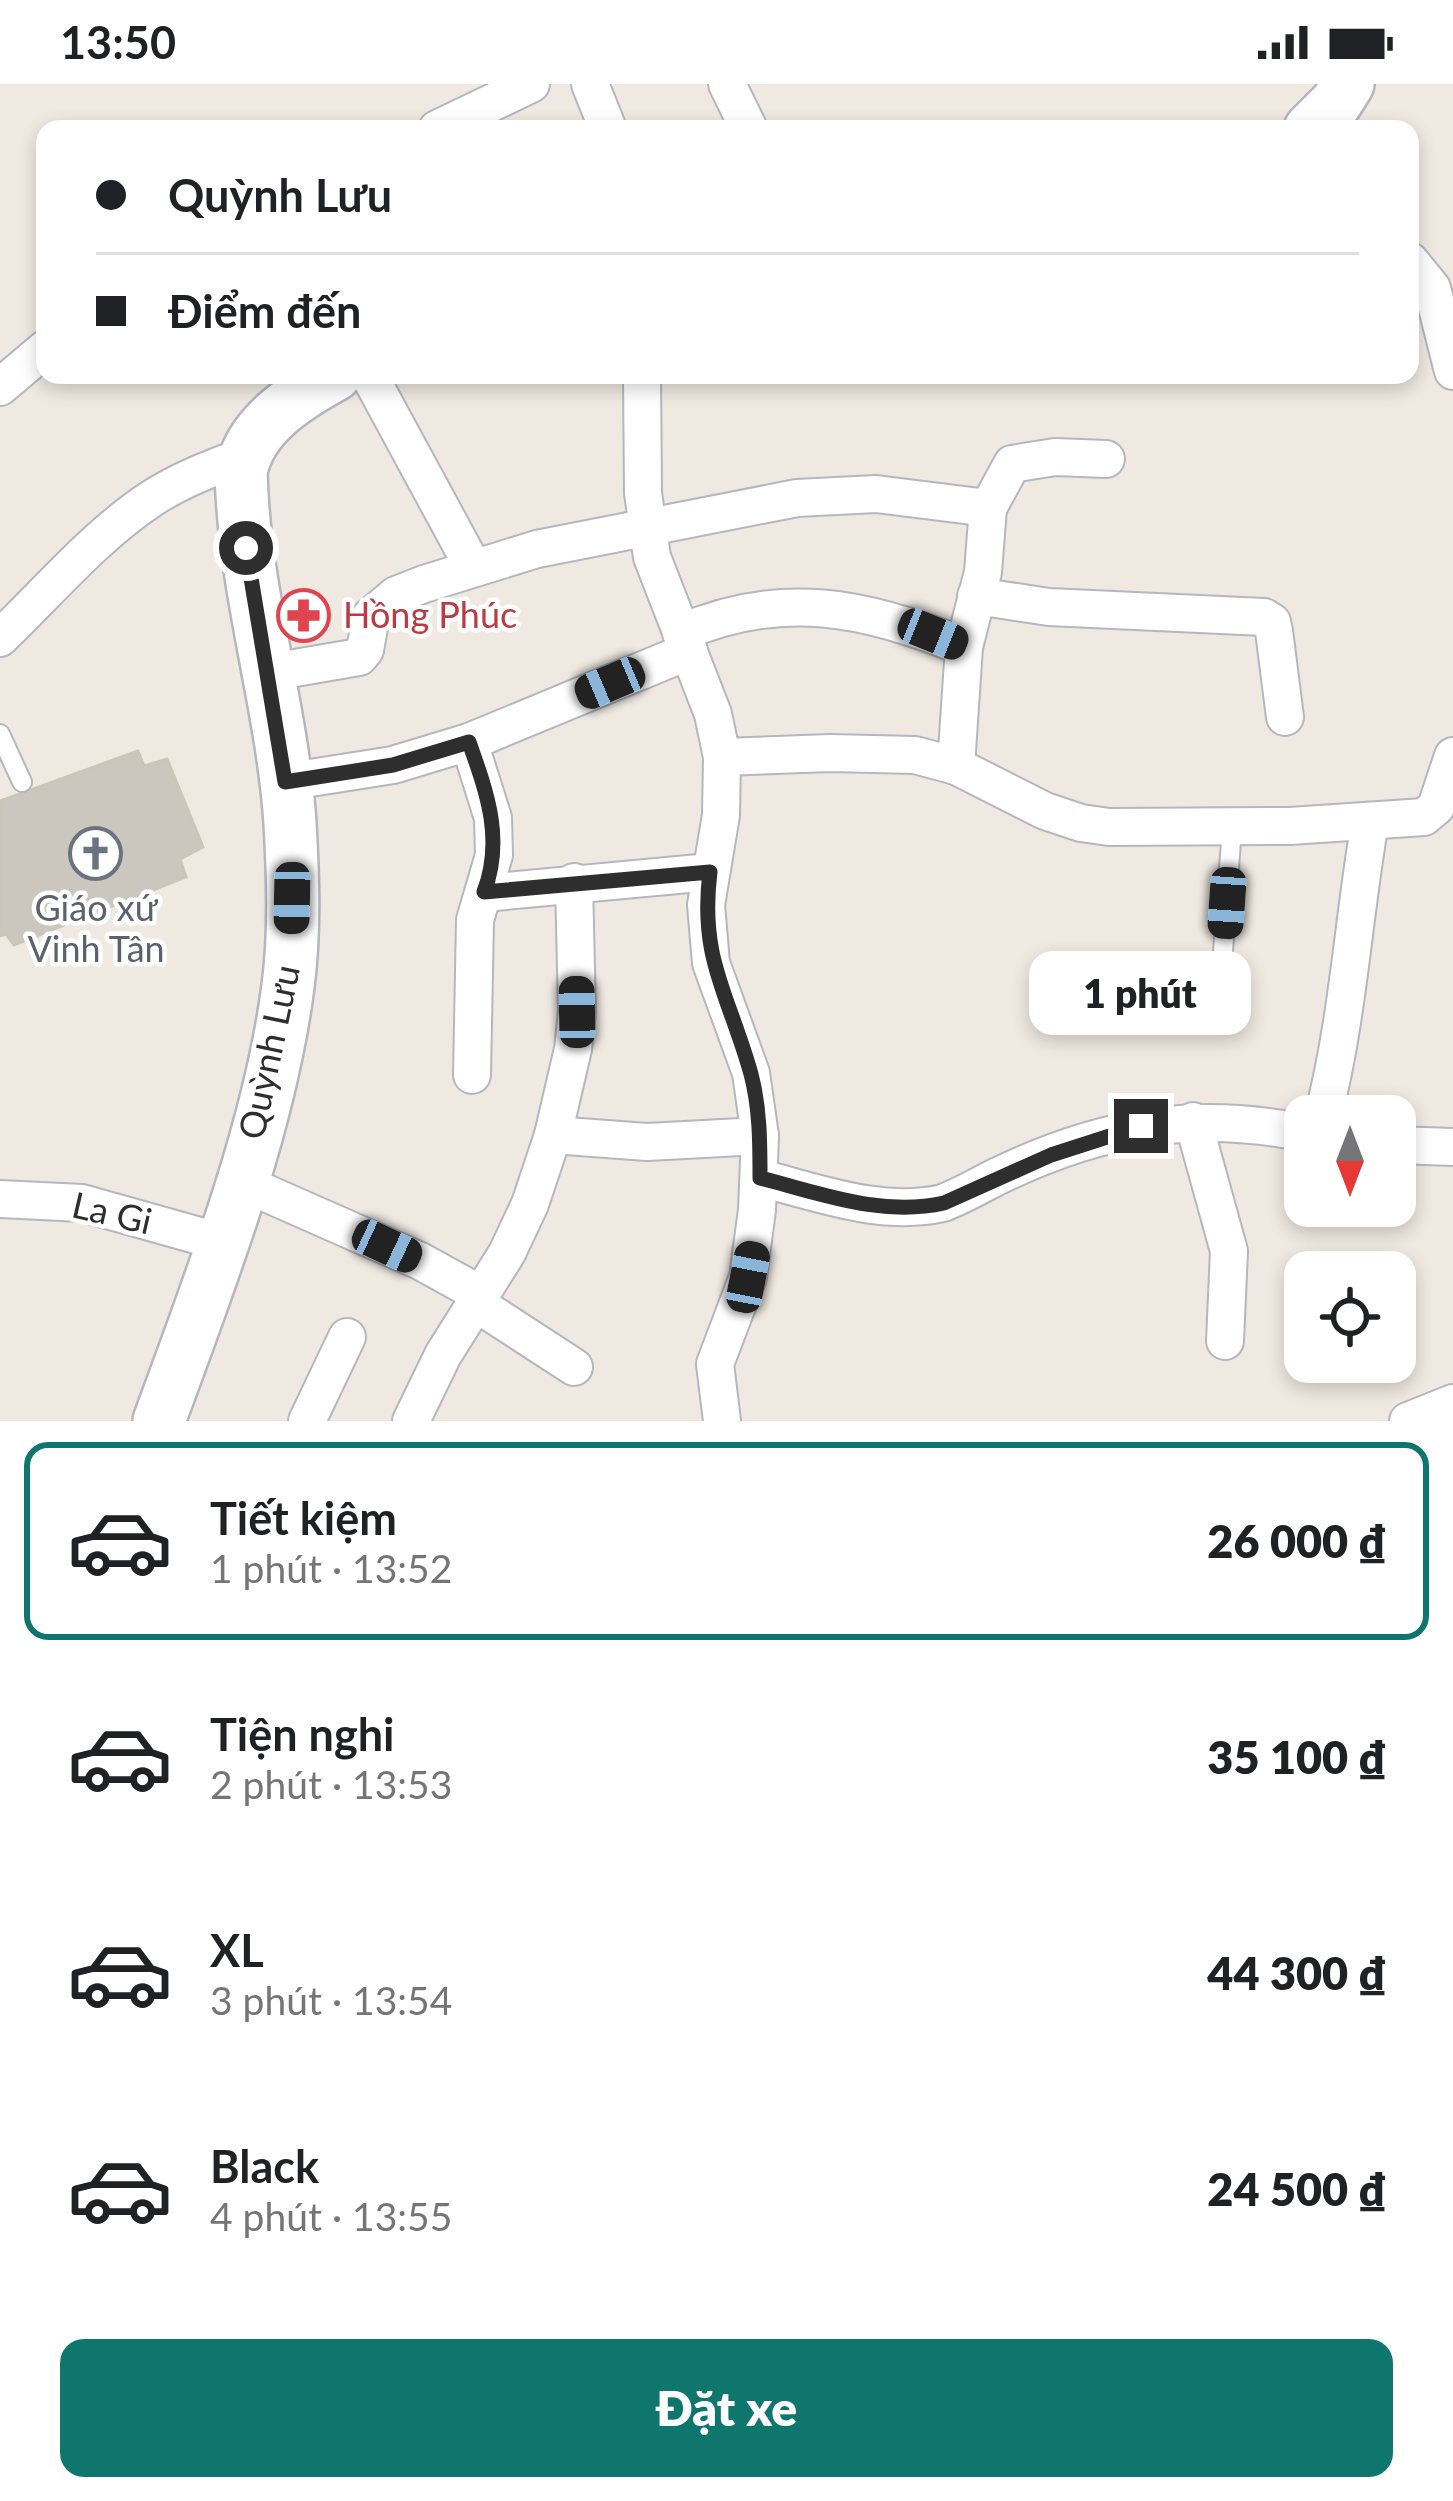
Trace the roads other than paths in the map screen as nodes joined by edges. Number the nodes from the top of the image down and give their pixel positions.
1 (531, 84) edge
2 (590, 84) edge
3 (727, 84) edge
4 (1348, 84) edge
5 (456, 120) edge
6 (604, 120) edge
7 (744, 120) edge
8 (1319, 120) edge
9 (1419, 272) edge
10 (36, 357) edge
11 (1453, 371) edge
12 (322, 384) edge
13 (374, 384) edge
14 (642, 384) edge
15 (0, 387) edge
16 (244, 456) junction
17 (1106, 459) dead end
18 (988, 508) junction
19 (646, 530) junction
20 (473, 567) junction
21 (976, 596) junction
22 (0, 638) edge
23 (685, 642) junction
24 (964, 647) junction
25 (266, 673) junction
26 (1285, 717) dead end
27 (0, 734) edge
28 (469, 742) junction
29 (1453, 756) edge
30 (722, 757) junction
31 (956, 766) junction
32 (22, 782) dead end
33 (285, 782) junction
34 (1370, 822) junction
35 (1232, 827) junction
36 (710, 872) junction
37 (574, 882) junction
38 (484, 892) junction
39 (1221, 979) dead end
40 (472, 1075) dead end
41 (1328, 1095) edge
42 (1193, 1121) junction
43 (1284, 1129) edge
44 (553, 1136) junction
45 (760, 1136) junction
46 (1416, 1146) edge
47 (1453, 1148) edge
48 (760, 1178) junction
49 (241, 1182) junction
50 (0, 1199) edge
51 (221, 1242) junction
52 (477, 1298) junction
53 (347, 1337) dead end
54 (1225, 1341) dead end
55 (574, 1367) dead end
56 (1453, 1403) edge
57 (159, 1421) edge
58 (307, 1421) edge
59 (411, 1421) edge
60 (722, 1421) edge
61 (1408, 1421) edge

1 - 5 street
2 - 6 street
3 - 7 street
4 - 8 main road
9 - 11 street
10 - 15 street
12 - 16 main road
13 - 20 street
14 - 19 street
16 - 22 street
16 - 25 main road, Quỳnh Lưu
17 - 18 street
18 - 19 street
18 - 21 street
19 - 20 street
19 - 23 street
20 - 25 street
21 - 24 street
21 - 26 street
23 - 24 street
23 - 28 street
23 - 30 street
24 - 31 street
25 - 33 main road, Quỳnh Lưu
27 - 32 lane
28 - 33 street
28 - 38 street
29 - 34 street
30 - 31 street
30 - 36 street
31 - 35 street
33 - 49 main road, Quỳnh Lưu
34 - 35 street
34 - 41 street
35 - 39 lane
36 - 37 street
36 - 45 street
37 - 38 street
37 - 44 street
38 - 40 street
42 - 43 street
42 - 48 street
42 - 54 street
44 - 45 street
44 - 52 street
45 - 48 street
46 - 47 street
48 - 60 street
49 - 51 main road, Quỳnh Lưu
49 - 52 street
50 - 51 street, La Gi
51 - 57 main road, Quỳnh Lưu
52 - 55 street
52 - 59 street
53 - 58 street
56 - 61 street

